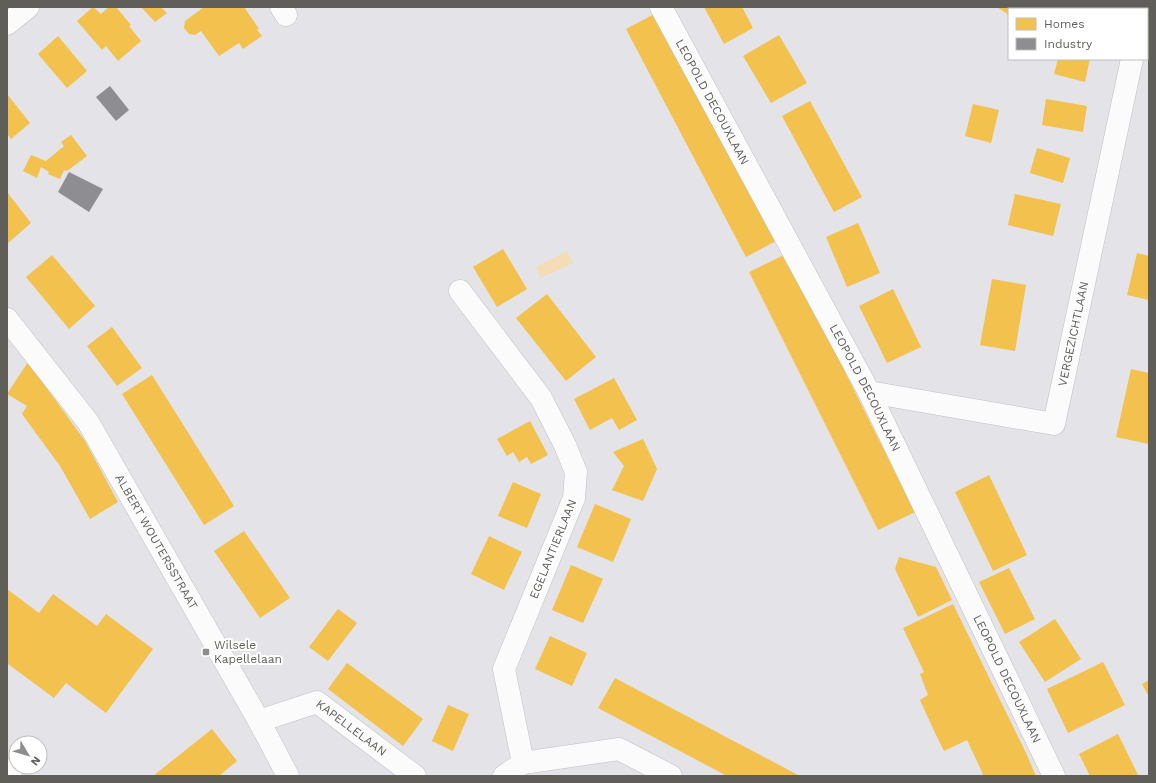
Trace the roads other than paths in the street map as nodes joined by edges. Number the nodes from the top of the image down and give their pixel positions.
1 (28, 7) edge
2 (661, 7) edge
3 (7, 24) edge
4 (1132, 60) edge
5 (460, 291) dead end
6 (7, 319) edge
7 (869, 392) junction
8 (259, 720) junction
9 (523, 763) junction
10 (7, 770) edge
11 (285, 775) edge
12 (11, 776) edge
13 (415, 776) edge
14 (504, 776) edge
15 (671, 776) edge
16 (1054, 776) edge

1 - 3 street
2 - 7 street, LEOPOLD DECOUXLAAN
4 - 7 street, VERGEZICHTLAAN
5 - 9 street, EGELANTIERLAAN
6 - 8 street, ALBERT WOUTERSSTRAAT
7 - 16 street, LEOPOLD DECOUXLAAN
8 - 11 street, ALBERT WOUTERSSTRAAT
8 - 13 street, KAPELLELAAN
9 - 14 street
9 - 15 street
10 - 12 street

